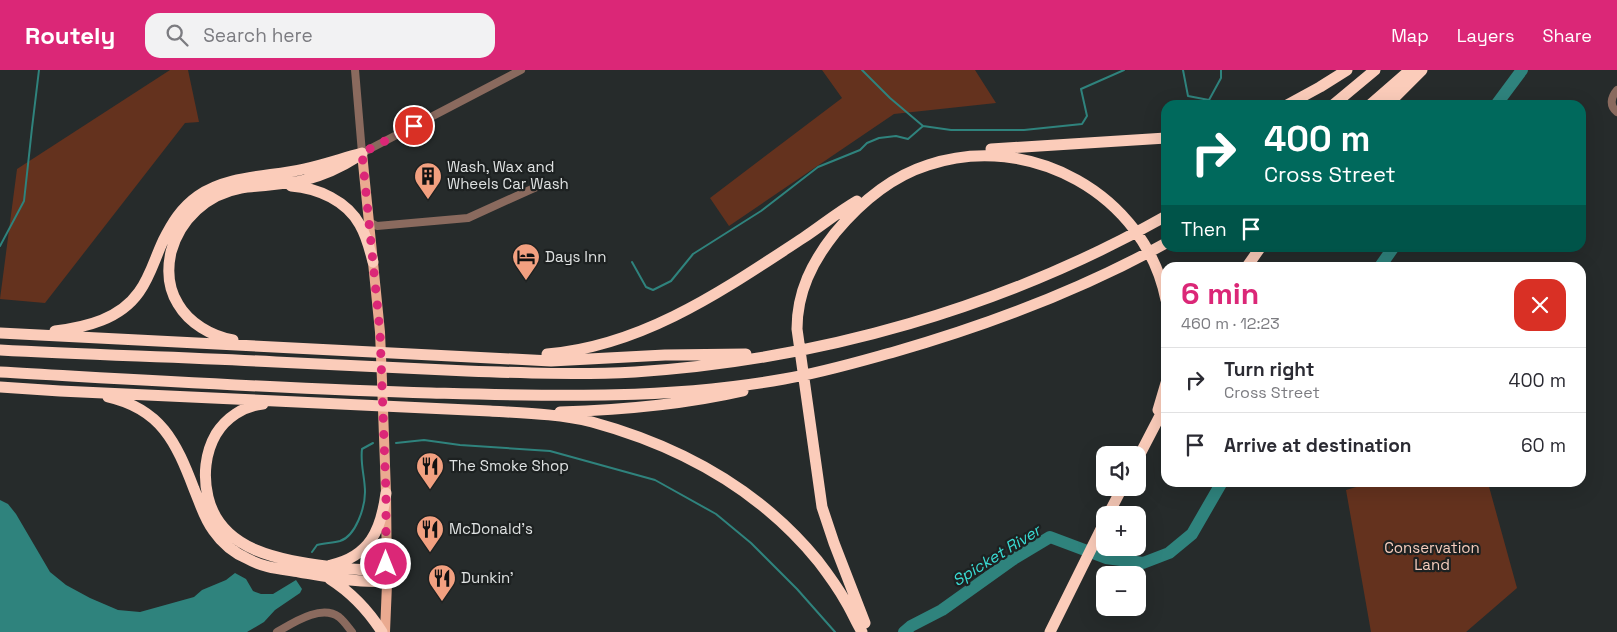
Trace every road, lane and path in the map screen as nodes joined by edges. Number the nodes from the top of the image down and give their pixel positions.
1 (355, 70) edge
2 (522, 70) edge
3 (1347, 70) edge
4 (1375, 70) edge
5 (1410, 70) edge
6 (1422, 70) edge
7 (1617, 90) edge
8 (1296, 100) edge
9 (1339, 100) edge
10 (1376, 100) edge
11 (1392, 100) edge
12 (1617, 112) edge
13 (1161, 138) edge
14 (362, 153) junction
15 (956, 157) junction
16 (543, 184) dead end
17 (274, 186) junction
18 (884, 186) junction
19 (1161, 218) edge
20 (369, 222) junction
21 (1161, 246) edge
22 (373, 262) junction
23 (1161, 281) edge
24 (0, 333) edge
25 (259, 345) junction
26 (0, 350) edge
27 (778, 354) junction
28 (488, 358) junction
29 (0, 372) edge
30 (782, 380) junction
31 (0, 387) edge
32 (87, 392) junction
33 (1161, 398) edge
34 (310, 403) junction
35 (526, 413) junction
36 (1161, 413) edge
37 (1147, 440) junction
38 (1144, 446) edge
39 (386, 493) junction
40 (1096, 538) edge
41 (325, 566) junction
42 (329, 578) junction
43 (386, 581) junction
44 (277, 632) edge
45 (352, 632) edge
46 (384, 632) edge
47 (862, 632) edge
48 (867, 632) edge
49 (1050, 632) edge

1 - 14 street
2 - 14 street
3 - 8 highway
4 - 9 highway
5 - 10 highway
6 - 11 highway
7 - 12 street
13 - 15 highway
14 - 17 highway
14 - 20 main road
14 - 24 highway
15 - 18 highway
15 - 23 highway
16 - 20 street
17 - 22 highway
17 - 25 highway
18 - 28 highway
18 - 48 highway
19 - 27 highway
20 - 22 main road
21 - 30 highway
22 - 39 main road
24 - 25 highway
25 - 28 highway
26 - 27 highway
27 - 28 highway
29 - 30 highway
30 - 35 highway
31 - 32 highway
32 - 34 highway
32 - 42 highway
33 - 37 highway
34 - 35 highway
34 - 41 highway
35 - 47 highway
36 - 37 highway
37 - 38 highway
39 - 41 highway
39 - 43 main road
40 - 49 highway
41 - 43 highway
42 - 43 highway
42 - 46 highway
43 - 46 main road
44 - 45 street

